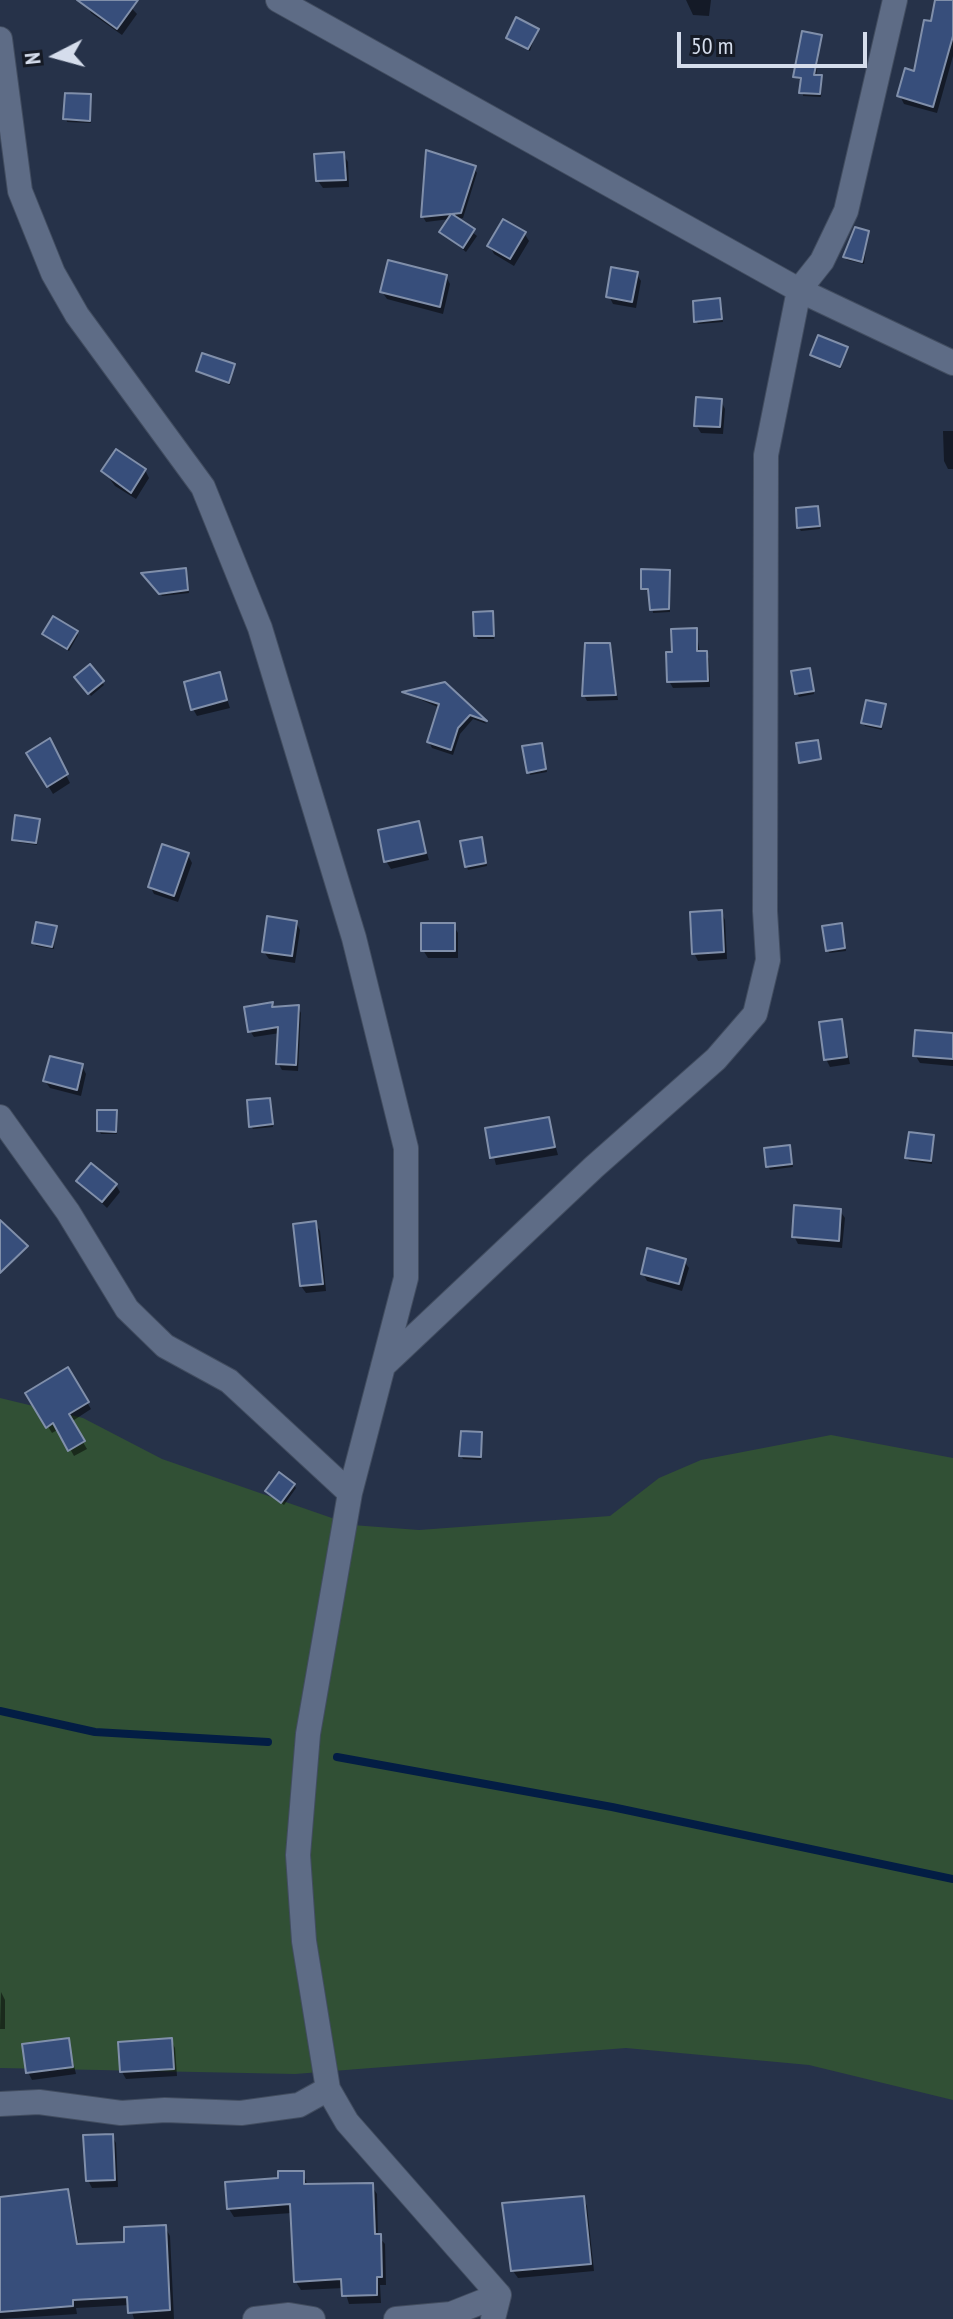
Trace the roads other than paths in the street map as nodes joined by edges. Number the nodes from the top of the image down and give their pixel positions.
1 (278, 0) edge
2 (895, 0) edge
3 (0, 39) edge
4 (799, 290) junction
5 (953, 363) edge
6 (0, 1117) edge
7 (381, 1368) junction
8 (350, 1493) junction
9 (328, 2089) junction
10 (0, 2104) edge
11 (496, 2307) edge
12 (255, 2319) edge
13 (313, 2319) edge
14 (396, 2319) edge

1 - 4 street
2 - 4 street
3 - 7 street
4 - 5 street
4 - 7 street
6 - 8 street
7 - 8 street
8 - 9 street
9 - 10 street
9 - 11 street
11 - 14 street
12 - 13 street

